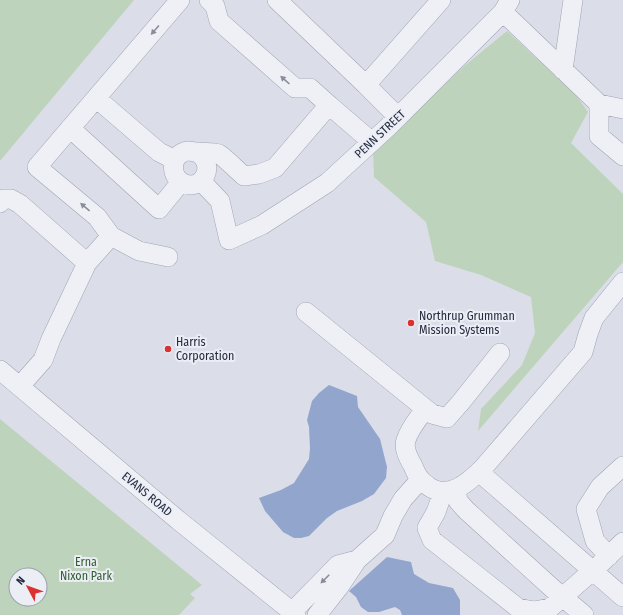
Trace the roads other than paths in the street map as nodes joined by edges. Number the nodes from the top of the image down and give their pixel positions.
1 (180, 0) edge
2 (209, 0) edge
3 (277, 0) edge
4 (441, 0) edge
5 (573, 0) edge
6 (506, 6) edge
7 (563, 70) junction
8 (366, 85) junction
9 (96, 98) junction
10 (599, 104) junction
11 (329, 105) junction
12 (623, 108) edge
13 (398, 117) junction
14 (70, 128) junction
15 (372, 142) junction
16 (198, 153) junction
17 (623, 156) edge
18 (175, 160) junction
19 (201, 181) junction
20 (181, 182) junction
21 (0, 203) edge
22 (111, 236) junction
23 (168, 257) dead end
24 (87, 263) junction
25 (623, 282) edge
26 (306, 312) dead end
27 (500, 353) dead end
28 (0, 370) edge
29 (20, 386) junction
30 (425, 409) junction
31 (623, 466) edge
32 (479, 472) junction
33 (420, 480) junction
34 (449, 491) junction
35 (623, 542) edge
36 (609, 556) junction
37 (357, 560) junction
38 (593, 571) junction
39 (563, 597) junction
40 (623, 597) edge
41 (294, 614) edge
42 (317, 615) edge
43 (584, 615) edge

1 -> 9 street
11 -> 2 street
3 - 8 street
4 - 8 street
5 - 7 street
6 - 7 street
6 - 13 street, PENN STREET
7 - 10 street
8 - 13 street
9 - 14 street
9 - 18 street
10 - 12 street
10 - 17 street
11 - 15 street
11 - 16 street
13 - 15 street, PENN STREET
14 - 20 street
22 -> 14 street
15 - 19 street, PENN STREET
16 - 18 street
16 - 19 street
18 - 20 street
19 - 20 street
21 - 24 street
22 - 23 street
22 - 24 street
24 - 29 street
25 - 32 street
26 - 30 street
27 - 30 street
28 - 29 street, EVANS ROAD
29 - 41 street, EVANS ROAD
30 - 33 street
31 - 36 street
32 - 34 street
32 - 38 street
33 - 34 street
33 - 37 street
34 - 39 street
34 - 39 street
35 - 36 street
36 - 38 street
37 -> 41 street
37 - 42 street
38 - 39 street
38 - 40 street
39 - 43 street

